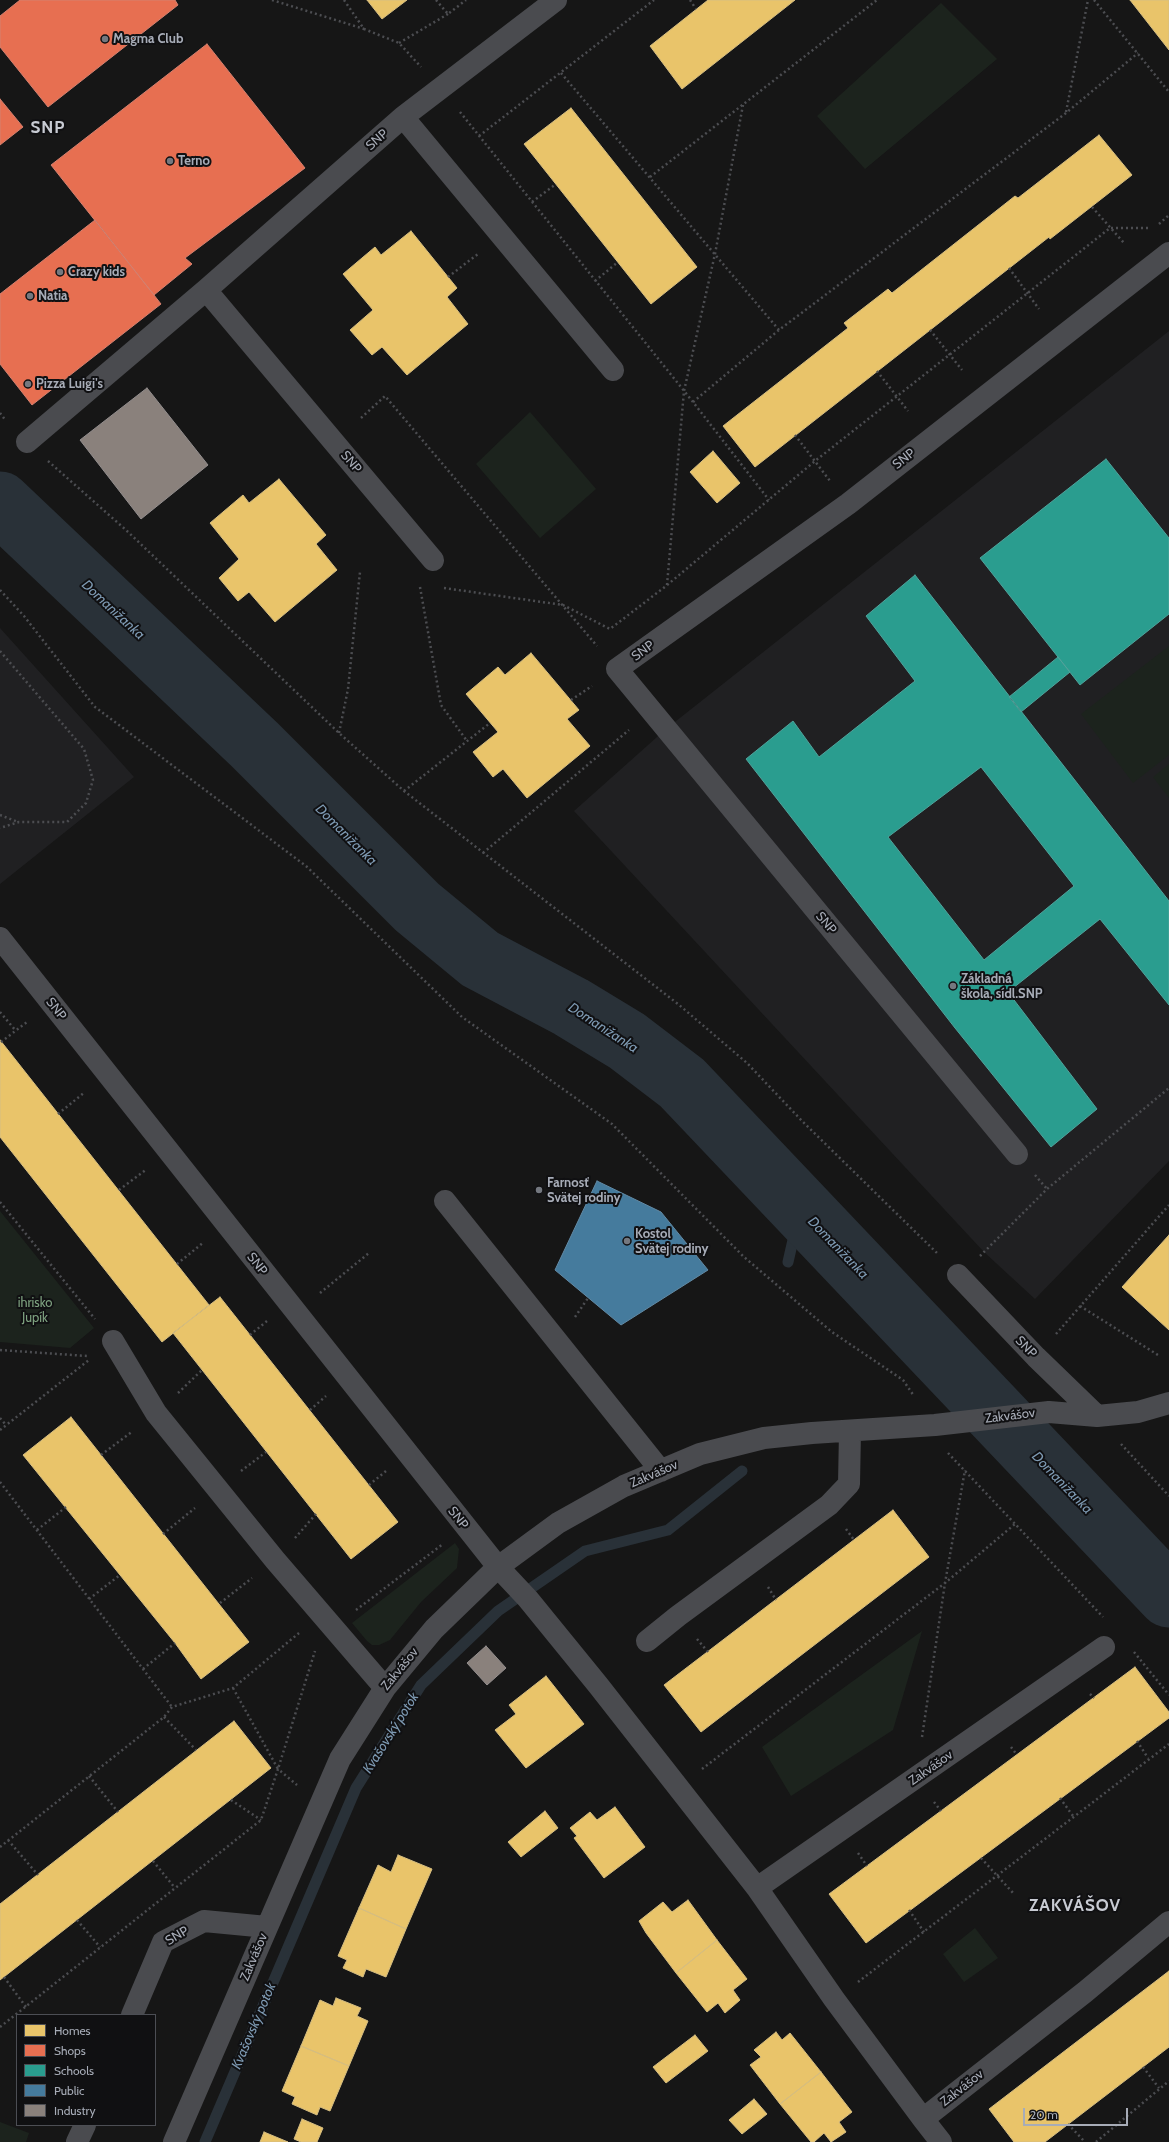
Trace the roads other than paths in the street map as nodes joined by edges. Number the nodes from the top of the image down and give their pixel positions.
1 (556, 0) edge
2 (403, 117) junction
3 (1169, 253) edge
4 (206, 290) junction
5 (612, 370) dead end
6 (27, 442) road end
7 (433, 560) dead end
8 (0, 938) edge
9 (1017, 1154) dead end
10 (444, 1201) dead end
11 (958, 1274) road end
12 (113, 1341) road end
13 (1169, 1403) edge
14 (1097, 1416) junction
15 (850, 1432) junction
16 (662, 1471) junction
17 (498, 1568) junction
18 (647, 1641) dead end
19 (1104, 1647) dead end
20 (384, 1688) junction
21 (757, 1888) junction
22 (1169, 1922) edge
23 (267, 1927) junction
24 (132, 2014) edge
25 (923, 2119) junction
26 (85, 2126) edge
27 (77, 2142) edge
28 (174, 2142) edge
29 (941, 2142) edge

1 - 2 street, SNP
2 - 4 street, SNP
2 - 5 street
3 - 9 street, SNP
4 - 6 street, SNP
4 - 7 street, SNP
8 - 17 street, SNP
10 - 16 street
11 - 14 street, SNP
12 - 20 street
13 - 14 street, Zakvášov
14 - 15 street, Zakvášov
15 - 16 street, Zakvášov
15 - 18 street
16 - 17 street, Zakvášov
17 - 20 street, Zakvášov
17 - 21 street, SNP
19 - 21 street, Zakvášov
20 - 23 street, Zakvášov
21 - 25 street
22 - 25 street, Zakvášov
23 - 24 street, SNP
23 - 28 street, Zakvášov
25 - 29 street
26 - 27 street

